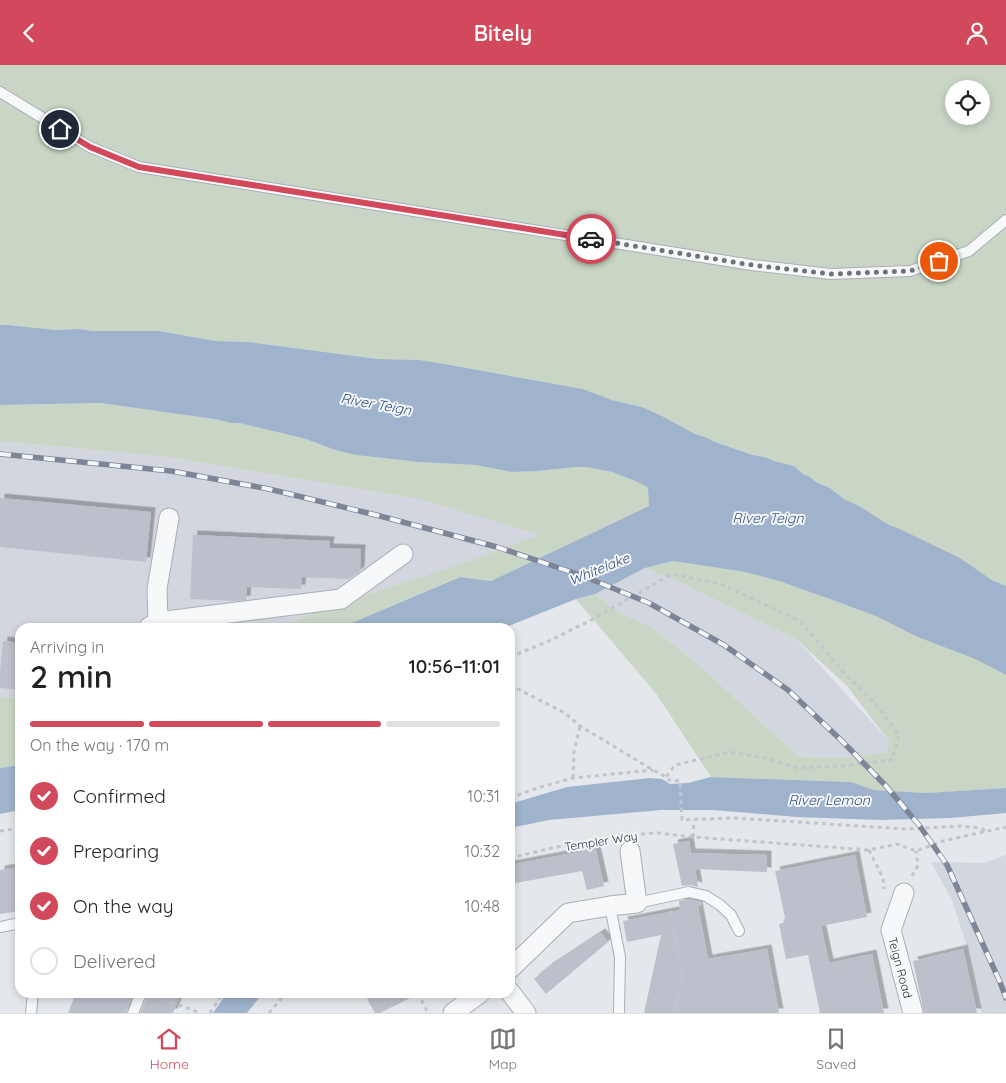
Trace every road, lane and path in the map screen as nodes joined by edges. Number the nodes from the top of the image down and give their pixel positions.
1 (0, 92) edge
2 (1006, 220) edge
3 (169, 518) dead end
4 (403, 554) dead end
5 (154, 623) edge
6 (168, 623) edge
7 (515, 655) edge
8 (515, 688) edge
9 (580, 725) junction
10 (653, 770) junction
11 (666, 777) junction
12 (573, 778) junction
13 (515, 796) edge
14 (694, 820) junction
15 (1006, 827) edge
16 (15, 829) edge
17 (0, 831) edge
18 (988, 832) junction
19 (693, 837) junction
20 (628, 841) junction
21 (869, 850) junction
22 (916, 851) junction
23 (515, 857) edge
24 (904, 893) joint
25 (666, 897) junction
26 (637, 903) junction
27 (610, 906) junction
28 (897, 911) junction
29 (15, 924) edge
30 (0, 927) edge
31 (739, 931) dead end
32 (515, 964) edge
33 (32, 998) edge
34 (143, 998) edge
35 (160, 998) edge
36 (220, 998) edge
37 (282, 998) edge
38 (420, 998) edge
39 (472, 998) edge
40 (515, 998) edge
41 (619, 1011) dead end
42 (31, 1013) edge
43 (133, 1013) edge
44 (200, 1013) edge
45 (210, 1013) edge
46 (269, 1013) edge
47 (428, 1013) edge
48 (453, 1013) edge
49 (526, 1013) edge
50 (674, 1013) edge
51 (913, 1013) edge

1 - 2 lane
3 - 5 street
4 - 6 street
7 - 11 path
8 - 9 path
9 - 10 path
9 - 12 path
10 - 11 path
10 - 12 path
11 - 14 path
12 - 13 path
14 - 18 path
14 - 19 path
15 - 18 path
16 - 17 path
18 - 22 path
19 - 20 path, Templer Way
19 - 21 path, Templer Way
20 - 23 path, Templer Way
20 - 26 street
21 - 22 path, Templer Way
21 - 28 path
22 - 24 path
24 - 28 street, Teign Road
25 - 26 lane
25 - 31 lane
25 - 50 path
26 - 27 street
27 - 32 street
27 - 41 lane
28 - 51 street, Teign Road
29 - 30 lane
33 - 42 lane
34 - 43 lane
35 - 44 path
36 - 45 path
37 - 46 path
38 - 47 path
39 - 48 street
40 - 49 street

